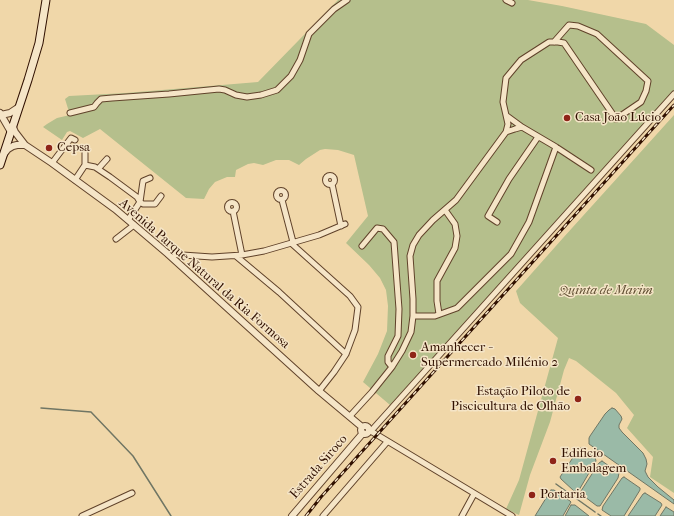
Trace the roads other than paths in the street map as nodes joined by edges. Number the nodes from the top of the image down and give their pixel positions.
1 (46, 0) edge
2 (347, 0) edge
3 (506, 0) edge
4 (512, 3) dead end
5 (554, 42) junction
6 (674, 94) edge
7 (19, 107) junction
8 (70, 113) dead end
9 (3, 116) edge
10 (507, 116) junction
11 (522, 127) junction
12 (12, 130) junction
13 (506, 132) junction
14 (538, 137) junction
15 (76, 140) dead end
16 (18, 142) junction
17 (556, 147) junction
18 (85, 152) dead end
19 (4, 154) junction
20 (107, 159) dead end
21 (52, 163) junction
22 (0, 165) edge
23 (86, 165) junction
24 (98, 170) junction
25 (591, 170) dead end
26 (150, 178) dead end
27 (75, 180) junction
28 (332, 184) dead end
29 (161, 196) dead end
30 (282, 200) dead end
31 (140, 202) junction
32 (445, 210) junction
33 (233, 211) dead end
34 (128, 220) junction
35 (497, 222) dead end
36 (134, 225) junction
37 (116, 240) dead end
38 (292, 243) junction
39 (362, 246) dead end
40 (253, 253) junction
41 (168, 254) junction
42 (242, 255) junction
43 (236, 256) junction
44 (250, 267) junction
45 (440, 314) junction
46 (413, 316) junction
47 (346, 354) junction
48 (392, 367) junction
49 (319, 391) junction
50 (350, 416) junction
51 (366, 430) junction
52 (387, 442) junction
53 (132, 493) dead end
54 (474, 494) junction
55 (82, 516) edge
56 (292, 516) edge
57 (323, 516) edge
58 (462, 516) edge
59 (512, 516) edge

1 - 7 main road
2 - 8 street
3 - 4 street
5 - 5 street
5 - 10 street
6 - 51 street
7 - 9 street
7 - 12 main road
9 - 12 street
9 - 12 street
10 - 11 street
10 - 13 street
11 - 13 street
11 - 14 street
12 - 16 street
12 - 16 street
12 - 19 main road
13 - 32 street
14 - 17 street
14 - 35 street
15 - 21 street
16 - 19 street
16 - 21 street, Avenida Parque Natural da Ria Formosa
17 - 25 street
17 - 45 street
18 - 23 street
19 - 22 main road
20 - 24 street
21 - 27 street, Avenida Parque Natural da Ria Formosa
23 - 24 street
23 - 27 street
24 - 31 street
26 - 31 street
27 - 34 street, Avenida Parque Natural da Ria Formosa
28 - 38 street
29 - 31 street
30 - 38 street
31 - 34 street
32 - 45 street
32 - 46 street
33 - 42 street
34 - 36 street, Avenida Parque Natural da Ria Formosa
36 - 37 street
36 - 41 street, Avenida Parque Natural da Ria Formosa
38 - 40 street
38 - 47 street
39 - 48 street
40 - 42 street
40 - 44 street
41 - 43 street
41 - 49 street, Avenida Parque Natural da Ria Formosa
42 - 43 street
43 - 44 street
44 - 47 street
45 - 46 street
46 - 48 street
47 - 49 street
48 - 50 street
49 - 50 street, Avenida Parque Natural da Ria Formosa
50 - 51 street, Avenida Parque Natural da Ria Formosa
51 - 52 street
51 - 56 street, Estrada Siroco
52 - 54 street
52 - 57 street
53 - 55 street
54 - 58 street
54 - 59 street

